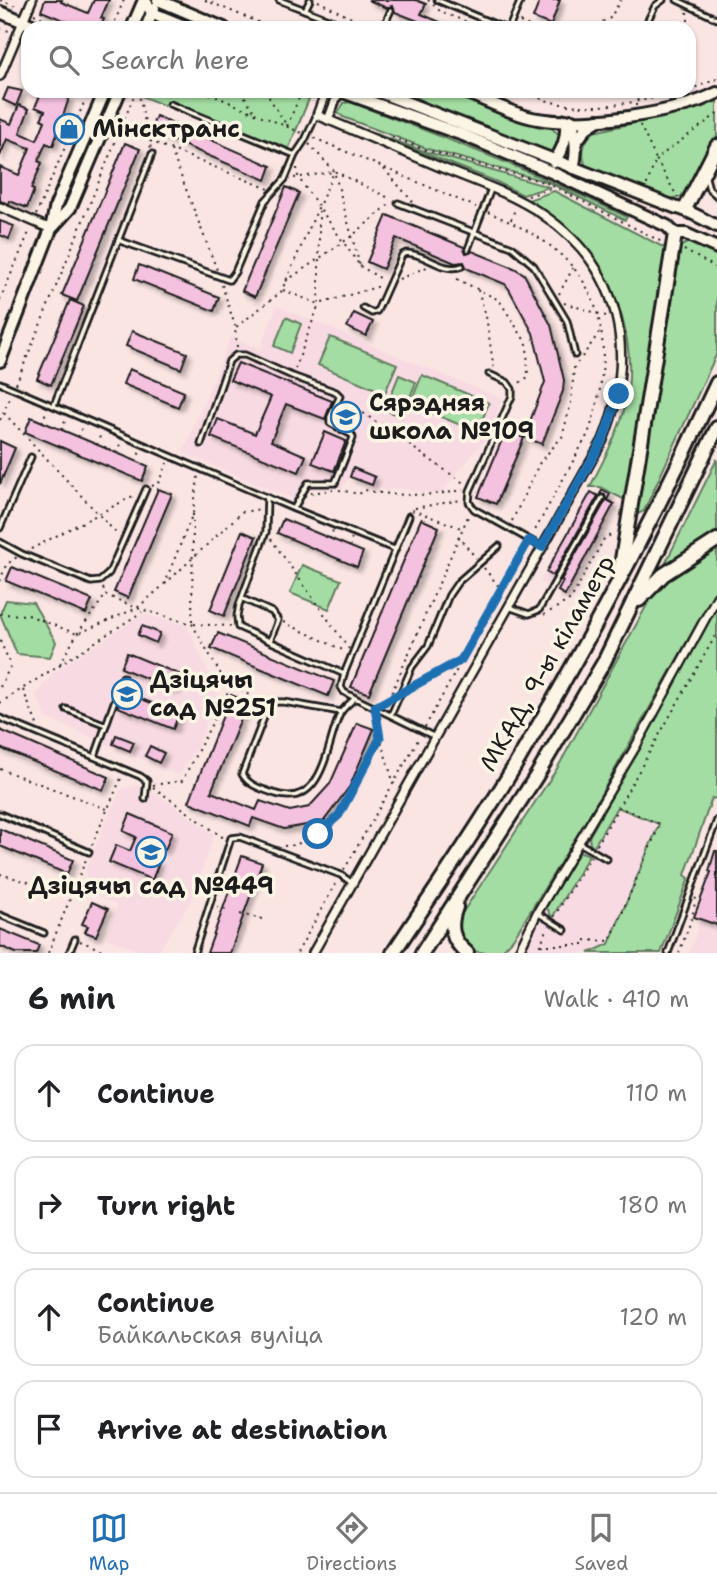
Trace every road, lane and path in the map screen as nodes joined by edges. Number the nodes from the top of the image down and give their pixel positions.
1 (32, 0) edge
2 (124, 0) edge
3 (145, 0) edge
4 (157, 0) edge
5 (205, 0) edge
6 (279, 0) edge
7 (310, 0) edge
8 (317, 0) edge
9 (428, 0) edge
10 (437, 0) edge
11 (521, 0) edge
12 (621, 0) edge
13 (663, 0) edge
14 (677, 0) edge
15 (687, 2) edge
16 (305, 10) junction
17 (390, 10) dead end
18 (0, 12) edge
19 (152, 13) junction
20 (512, 19) joint
21 (717, 19) edge
22 (23, 21) joint
23 (115, 21) edge
24 (135, 21) edge
25 (149, 21) edge
26 (172, 21) edge
27 (207, 21) edge
28 (255, 21) edge
29 (331, 21) edge
30 (358, 21) edge
31 (386, 21) edge
32 (465, 21) edge
33 (489, 21) edge
34 (517, 21) edge
35 (604, 21) edge
36 (648, 21) edge
37 (688, 21) edge
38 (21, 26) edge
39 (0, 76) edge
40 (717, 79) edge
41 (696, 87) edge
42 (717, 93) edge
43 (86, 98) edge
44 (102, 98) edge
45 (117, 98) edge
46 (134, 98) edge
47 (139, 98) edge
48 (219, 98) edge
49 (245, 98) edge
50 (269, 98) edge
51 (299, 98) edge
52 (313, 98) edge
53 (323, 98) edge
54 (337, 98) edge
55 (360, 98) edge
56 (393, 98) edge
57 (481, 98) edge
58 (543, 98) edge
59 (639, 98) edge
60 (647, 98) edge
61 (636, 100) junction
62 (321, 102) junction
63 (170, 104) dead end
64 (255, 113) junction
65 (717, 114) edge
66 (317, 115) junction
67 (328, 120) junction
68 (569, 120) junction
69 (598, 120) junction
70 (638, 122) dead end
71 (287, 127) junction
72 (390, 136) dead end
73 (306, 138) junction
74 (150, 141) junction
75 (576, 142) junction
76 (717, 146) edge
77 (171, 150) junction
78 (152, 154) joint
79 (295, 155) junction
80 (656, 159) junction
81 (552, 166) junction
82 (382, 167) junction
83 (573, 168) junction
84 (705, 169) junction
85 (334, 171) junction
86 (298, 177) junction
87 (285, 178) junction
88 (645, 187) dead end
89 (554, 188) junction
90 (491, 189) junction
91 (273, 191) junction
92 (715, 194) edge
93 (526, 197) dead end
94 (398, 203) dead end
95 (0, 207) edge
96 (318, 207) junction
97 (683, 208) junction
98 (483, 210) junction
99 (423, 213) junction
100 (34, 221) junction
101 (717, 226) edge
102 (51, 229) junction
103 (474, 232) junction
104 (675, 235) junction
105 (352, 236) junction
106 (118, 240) junction
107 (342, 242) junction
108 (717, 248) edge
109 (468, 249) dead end
110 (320, 258) junction
111 (437, 263) junction
112 (360, 266) junction
113 (462, 267) dead end
114 (573, 267) junction
115 (717, 268) edge
116 (220, 279) junction
117 (457, 279) dead end
118 (286, 282) junction
119 (388, 283) junction
120 (282, 289) junction
121 (478, 289) junction
122 (0, 300) edge
123 (556, 300) junction
124 (319, 304) junction
125 (363, 308) dead end
126 (598, 314) junction
127 (616, 319) junction
128 (235, 328) junction
129 (601, 330) junction
130 (236, 355) junction
131 (575, 355) dead end
132 (0, 361) edge
133 (489, 374) dead end
134 (292, 376) junction
135 (495, 377) junction
136 (0, 383) edge
137 (717, 383) edge
138 (14, 389) junction
139 (512, 389) junction
140 (340, 396) junction
141 (52, 405) junction
142 (4, 412) junction
143 (69, 412) junction
144 (85, 419) junction
145 (0, 420) edge
146 (42, 422) dead end
147 (104, 427) junction
148 (717, 428) edge
149 (62, 430) dead end
150 (124, 436) junction
151 (78, 437) dead end
152 (142, 444) junction
153 (201, 444) dead end
154 (97, 445) dead end
155 (117, 453) dead end
156 (170, 456) junction
157 (31, 457) dead end
158 (136, 461) dead end
159 (199, 469) junction
160 (471, 488) junction
161 (146, 489) junction
162 (307, 494) dead end
163 (267, 497) junction
164 (469, 498) junction
165 (602, 498) dead end
166 (473, 507) junction
167 (267, 508) junction
168 (294, 509) junction
169 (412, 509) junction
170 (193, 513) junction
171 (99, 514) junction
172 (409, 516) joint
173 (0, 528) edge
174 (462, 528) junction
175 (508, 528) junction
176 (266, 532) junction
177 (354, 533) junction
178 (614, 533) dead end
179 (529, 540) junction
180 (717, 540) edge
181 (0, 542) edge
182 (124, 542) junction
183 (499, 546) dead end
184 (349, 547) dead end
185 (542, 547) junction
186 (394, 549) junction
187 (22, 554) junction
188 (192, 558) junction
189 (0, 581) edge
190 (100, 581) junction
191 (164, 585) junction
192 (617, 585) junction
193 (106, 595) junction
194 (717, 597) edge
195 (242, 598) junction
196 (509, 607) junction
197 (137, 608) junction
198 (143, 611) junction
199 (630, 611) junction
200 (0, 614) edge
201 (533, 614) junction
202 (278, 620) junction
203 (192, 624) junction
204 (238, 626) junction
205 (717, 633) edge
206 (77, 634) junction
207 (270, 640) junction
208 (0, 641) edge
209 (353, 655) junction
210 (461, 660) junction
211 (59, 664) junction
212 (344, 674) junction
213 (123, 677) dead end
214 (233, 683) junction
215 (0, 687) edge
216 (23, 689) junction
217 (400, 692) junction
218 (355, 698) junction
219 (389, 699) junction
220 (0, 703) edge
221 (268, 707) junction
222 (375, 707) junction
223 (66, 709) dead end
224 (341, 712) junction
225 (391, 715) junction
226 (0, 718) edge
227 (106, 725) junction
228 (423, 731) junction
229 (41, 734) junction
230 (435, 737) junction
231 (380, 738) junction
232 (94, 756) junction
233 (125, 768) junction
234 (0, 769) edge
235 (147, 781) junction
236 (152, 785) junction
237 (394, 785) junction
238 (145, 799) dead end
239 (620, 808) junction
240 (108, 809) junction
241 (0, 814) edge
242 (717, 820) edge
243 (229, 841) junction
244 (579, 843) junction
245 (266, 847) junction
246 (594, 851) junction
247 (89, 852) junction
248 (607, 859) dead end
249 (0, 874) edge
250 (341, 875) junction
251 (352, 883) junction
252 (698, 892) dead end
253 (461, 893) junction
254 (72, 894) junction
255 (209, 905) junction
256 (227, 910) dead end
257 (537, 913) junction
258 (240, 914) dead end
259 (0, 915) edge
260 (267, 920) dead end
261 (551, 922) junction
262 (565, 930) dead end
263 (44, 933) dead end
264 (75, 939) joint
265 (540, 945) junction
266 (579, 945) junction
267 (48, 953) edge
268 (69, 953) edge
269 (109, 953) edge
270 (194, 953) edge
271 (297, 953) edge
272 (313, 953) edge
273 (394, 953) edge
274 (422, 953) edge
275 (467, 953) edge
276 (518, 953) edge
277 (540, 953) edge
278 (579, 953) edge
279 (668, 953) edge
280 (679, 953) edge

1 - 22 street
2 - 23 path
3 - 19 main road
3 - 24 main road
4 - 19 main road
4 - 27 main road
5 - 28 path
6 - 16 lane
7 - 16 lane
8 - 30 path
9 - 32 path
10 - 33 lane
11 - 20 lane
12 - 35 path
13 - 36 lane
14 - 15 lane
15 - 21 lane
15 - 37 path
16 - 29 lane
17 - 31 lane
18 - 22 main road
19 - 25 main road
19 - 26 main road
20 - 34 path
38 - 39 street
40 - 41 path
42 - 69 main road
43 - 100 path
44 - 102 main road
45 - 102 main road
46 - 138 path
47 - 74 path
48 - 64 path
49 - 64 path
50 - 71 path
51 - 71 path
52 - 62 path
53 - 62 street
54 - 67 street
55 - 81 main road
56 - 81 main road
57 - 68 main road
58 - 61 path
59 - 61 path
60 - 61 path
62 - 66 street
63 - 79 lane
64 - 71 path
65 - 80 path
66 - 67 street
66 - 73 lane
67 - 90 street
68 - 69 main road
68 - 75 main road
68 - 81 main road
69 - 75 main road
70 - 80 path
71 - 73 path
72 - 89 path
73 - 79 lane
73 - 82 path
73 - 85 path
74 - 77 path
74 - 78 path
75 - 83 main road
76 - 84 highway
77 - 91 path
77 - 116 path
78 - 106 lane
79 - 86 path
79 - 87 lane
80 - 88 path
80 - 97 path
81 - 83 main road
81 - 104 main road
82 - 98 path
82 - 99 path
83 - 97 main road
84 - 92 lane
84 - 97 highway
85 - 86 path
85 - 96 path
85 - 105 path
85 - 105 path
86 - 87 path
86 - 96 path
87 - 91 lane
89 - 93 path
89 - 104 path
90 - 98 lane
90 - 127 street
91 - 116 lane
94 - 99 lane
95 - 100 street
96 - 107 path
96 - 110 path
96 - 118 path
97 - 101 main road
97 - 104 main road
97 - 104 main road
98 - 103 lane
98 - 114 path
99 - 103 lane
100 - 102 street
100 - 122 path
102 - 132 main road
103 - 109 lane
103 - 123 lane
104 - 108 main road
104 - 115 path
104 - 192 highway
105 - 107 path
105 - 112 path
106 - 116 lane
106 - 141 lane
107 - 110 path
107 - 112 path
110 - 118 path
110 - 124 path
111 - 113 lane
111 - 119 path
111 - 119 lane
112 - 119 path
114 - 123 path
114 - 126 path
116 - 128 path
117 - 121 path
118 - 120 path
119 - 124 path
119 - 125 lane
120 - 124 path
120 - 128 path
121 - 135 path
121 - 139 path
123 - 126 path
123 - 131 lane
124 - 134 path
126 - 127 path
126 - 129 path
127 - 185 street
128 - 130 path
129 - 175 path
129 - 179 path
130 - 134 lane
130 - 153 lane
133 - 135 lane
134 - 140 lane
135 - 139 lane
136 - 138 lane
137 - 192 highway, МКАД, 9-ы кіламетр
138 - 141 lane
138 - 142 path
139 - 160 lane
140 - 160 path
140 - 168 lane
141 - 143 lane
141 - 146 path
142 - 145 path
142 - 171 path
143 - 144 lane
143 - 149 path
144 - 147 lane
144 - 151 path
147 - 150 lane
147 - 154 path
148 - 199 highway, МКАД, 9-ы кіламетр
150 - 152 lane
150 - 155 path
152 - 156 lane
152 - 158 path
156 - 159 lane
156 - 161 path
157 - 173 lane
159 - 163 lane
159 - 170 path
160 - 162 path
160 - 164 lane
161 - 171 path
161 - 182 lane
163 - 167 lane
163 - 168 lane
164 - 166 lane
164 - 169 path
165 - 201 lane
166 - 174 path
166 - 175 lane
167 - 176 lane
167 - 188 path
168 - 177 lane
169 - 172 path
169 - 174 path
170 - 188 path
170 - 191 path
171 - 182 path
171 - 187 path
172 - 186 lane
174 - 219 path
175 - 179 lane
176 - 195 lane
176 - 209 path
177 - 184 path
177 - 186 lane
178 - 201 path
179 - 185 lane
179 - 210 path
180 - 199 highway
181 - 187 lane
182 - 190 lane
183 - 217 lane
185 - 196 street
186 - 209 lane
187 - 189 path
187 - 190 lane
188 - 191 path
188 - 203 path
190 - 193 path
191 - 197 path
192 - 273 highway, МКАД, 9-ы кіламетр
193 - 197 path
193 - 206 path
194 - 244 street
195 - 202 lane
195 - 204 lane
196 - 201 lane
196 - 230 street
197 - 198 path
197 - 206 path
198 - 203 path
198 - 211 path
199 - 253 highway, МКАД, 9-ы кіламетр
200 - 206 path
202 - 207 lane
202 - 209 path
203 - 204 path
203 - 214 path
204 - 207 lane
205 - 239 path
206 - 211 path
207 - 212 lane
208 - 215 path
209 - 212 lane
210 - 217 path
210 - 228 path
211 - 216 path
212 - 218 lane
213 - 227 lane
214 - 221 path
214 - 236 path
216 - 220 path
216 - 229 path
217 - 219 path
217 - 225 lane
218 - 222 lane
218 - 224 lane
219 - 222 path
221 - 224 lane
221 - 224 lane
222 - 225 lane
222 - 231 path
223 - 227 lane
225 - 228 lane
226 - 229 lane
227 - 232 lane
228 - 230 lane
228 - 237 path
229 - 232 lane
230 - 251 street
231 - 237 path
231 - 245 path
232 - 233 lane
233 - 235 lane
233 - 240 path
234 - 240 path
235 - 236 path
235 - 238 lane
236 - 243 path
237 - 250 path
239 - 246 path
239 - 266 path
240 - 247 path
241 - 247 lane
242 - 279 lane
243 - 245 lane
243 - 255 lane
244 - 246 lane
244 - 257 street
245 - 250 lane
246 - 248 lane
246 - 261 path
247 - 254 path
249 - 254 path
250 - 251 lane
250 - 271 path
251 - 272 street
252 - 280 path
253 - 274 highway, МКАД, 9-ы кіламетр
253 - 275 highway
254 - 267 path
255 - 256 path
255 - 270 lane
257 - 261 lane
257 - 276 street
258 - 260 path
259 - 263 lane
261 - 262 lane
261 - 265 path
264 - 268 lane
264 - 269 path
265 - 266 path
265 - 277 path
266 - 278 path

